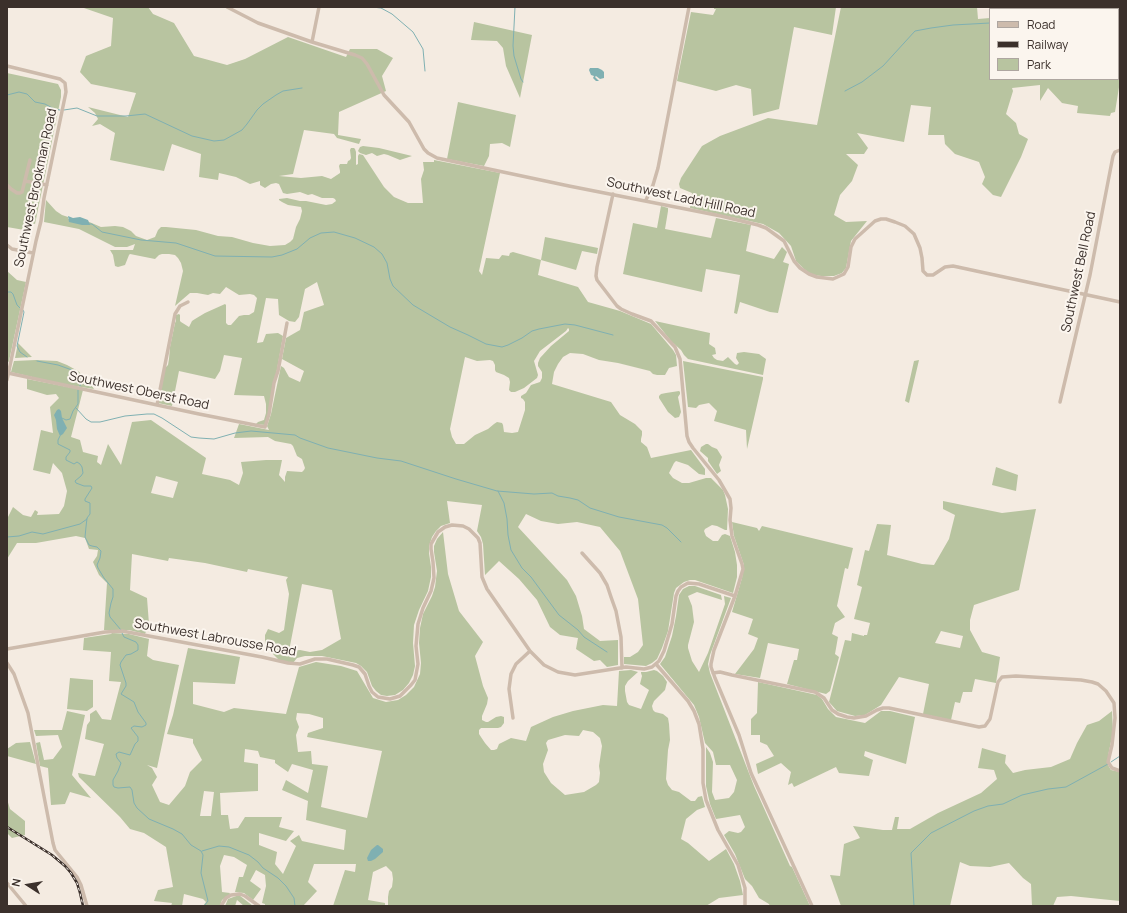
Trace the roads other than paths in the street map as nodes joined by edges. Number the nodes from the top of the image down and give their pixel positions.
1 (227, 7) edge
2 (319, 7) edge
3 (689, 7) edge
4 (312, 42) junction
5 (7, 66) edge
6 (1120, 150) edge
7 (30, 160) dead end
8 (25, 181) junction
9 (7, 185) edge
10 (47, 185) junction
11 (614, 194) junction
12 (646, 200) junction
13 (7, 245) edge
14 (33, 254) junction
15 (1085, 295) junction
16 (188, 302) dead end
17 (1120, 302) edge
18 (287, 323) dead end
19 (8, 373) junction
20 (7, 380) edge
21 (1060, 402) dead end
22 (157, 405) junction
23 (582, 552) dead end
24 (735, 596) junction
25 (7, 649) edge
26 (530, 651) junction
27 (7, 663) edge
28 (656, 664) junction
29 (622, 668) junction
30 (713, 673) junction
31 (513, 718) dead end
32 (1120, 771) edge
33 (7, 883) edge
34 (26, 906) edge
35 (87, 906) edge
36 (221, 906) edge
37 (259, 906) edge
38 (745, 906) edge
39 (812, 906) edge

1 - 4 street, Southwest Ladd Hill Road
2 - 4 street
3 - 12 street
4 - 11 street, Southwest Ladd Hill Road
5 - 10 street, Southwest Brookman Road
6 - 15 street, Southwest Bell Road
7 - 8 street
8 - 9 street
8 - 10 street
10 - 14 street, Southwest Brookman Road
11 - 12 street, Southwest Ladd Hill Road
11 - 24 street
12 - 15 street, Southwest Ladd Hill Road
13 - 14 street
14 - 19 street, Southwest Brookman Road
15 - 17 street, Southwest Ladd Hill Road
15 - 21 street, Southwest Bell Road
16 - 22 street
18 - 22 street, Southwest Oberst Road
19 - 20 street, Southwest Brookman Road
19 - 22 street, Southwest Oberst Road
23 - 29 street
24 - 28 street
24 - 30 street
25 - 26 street, Southwest Labrousse Road
26 - 29 street, Southwest Labrousse Road
26 - 31 street
27 - 35 street
28 - 29 street, Southwest Labrousse Road
28 - 38 street
30 - 32 street
30 - 39 street
33 - 34 street
36 - 37 street

